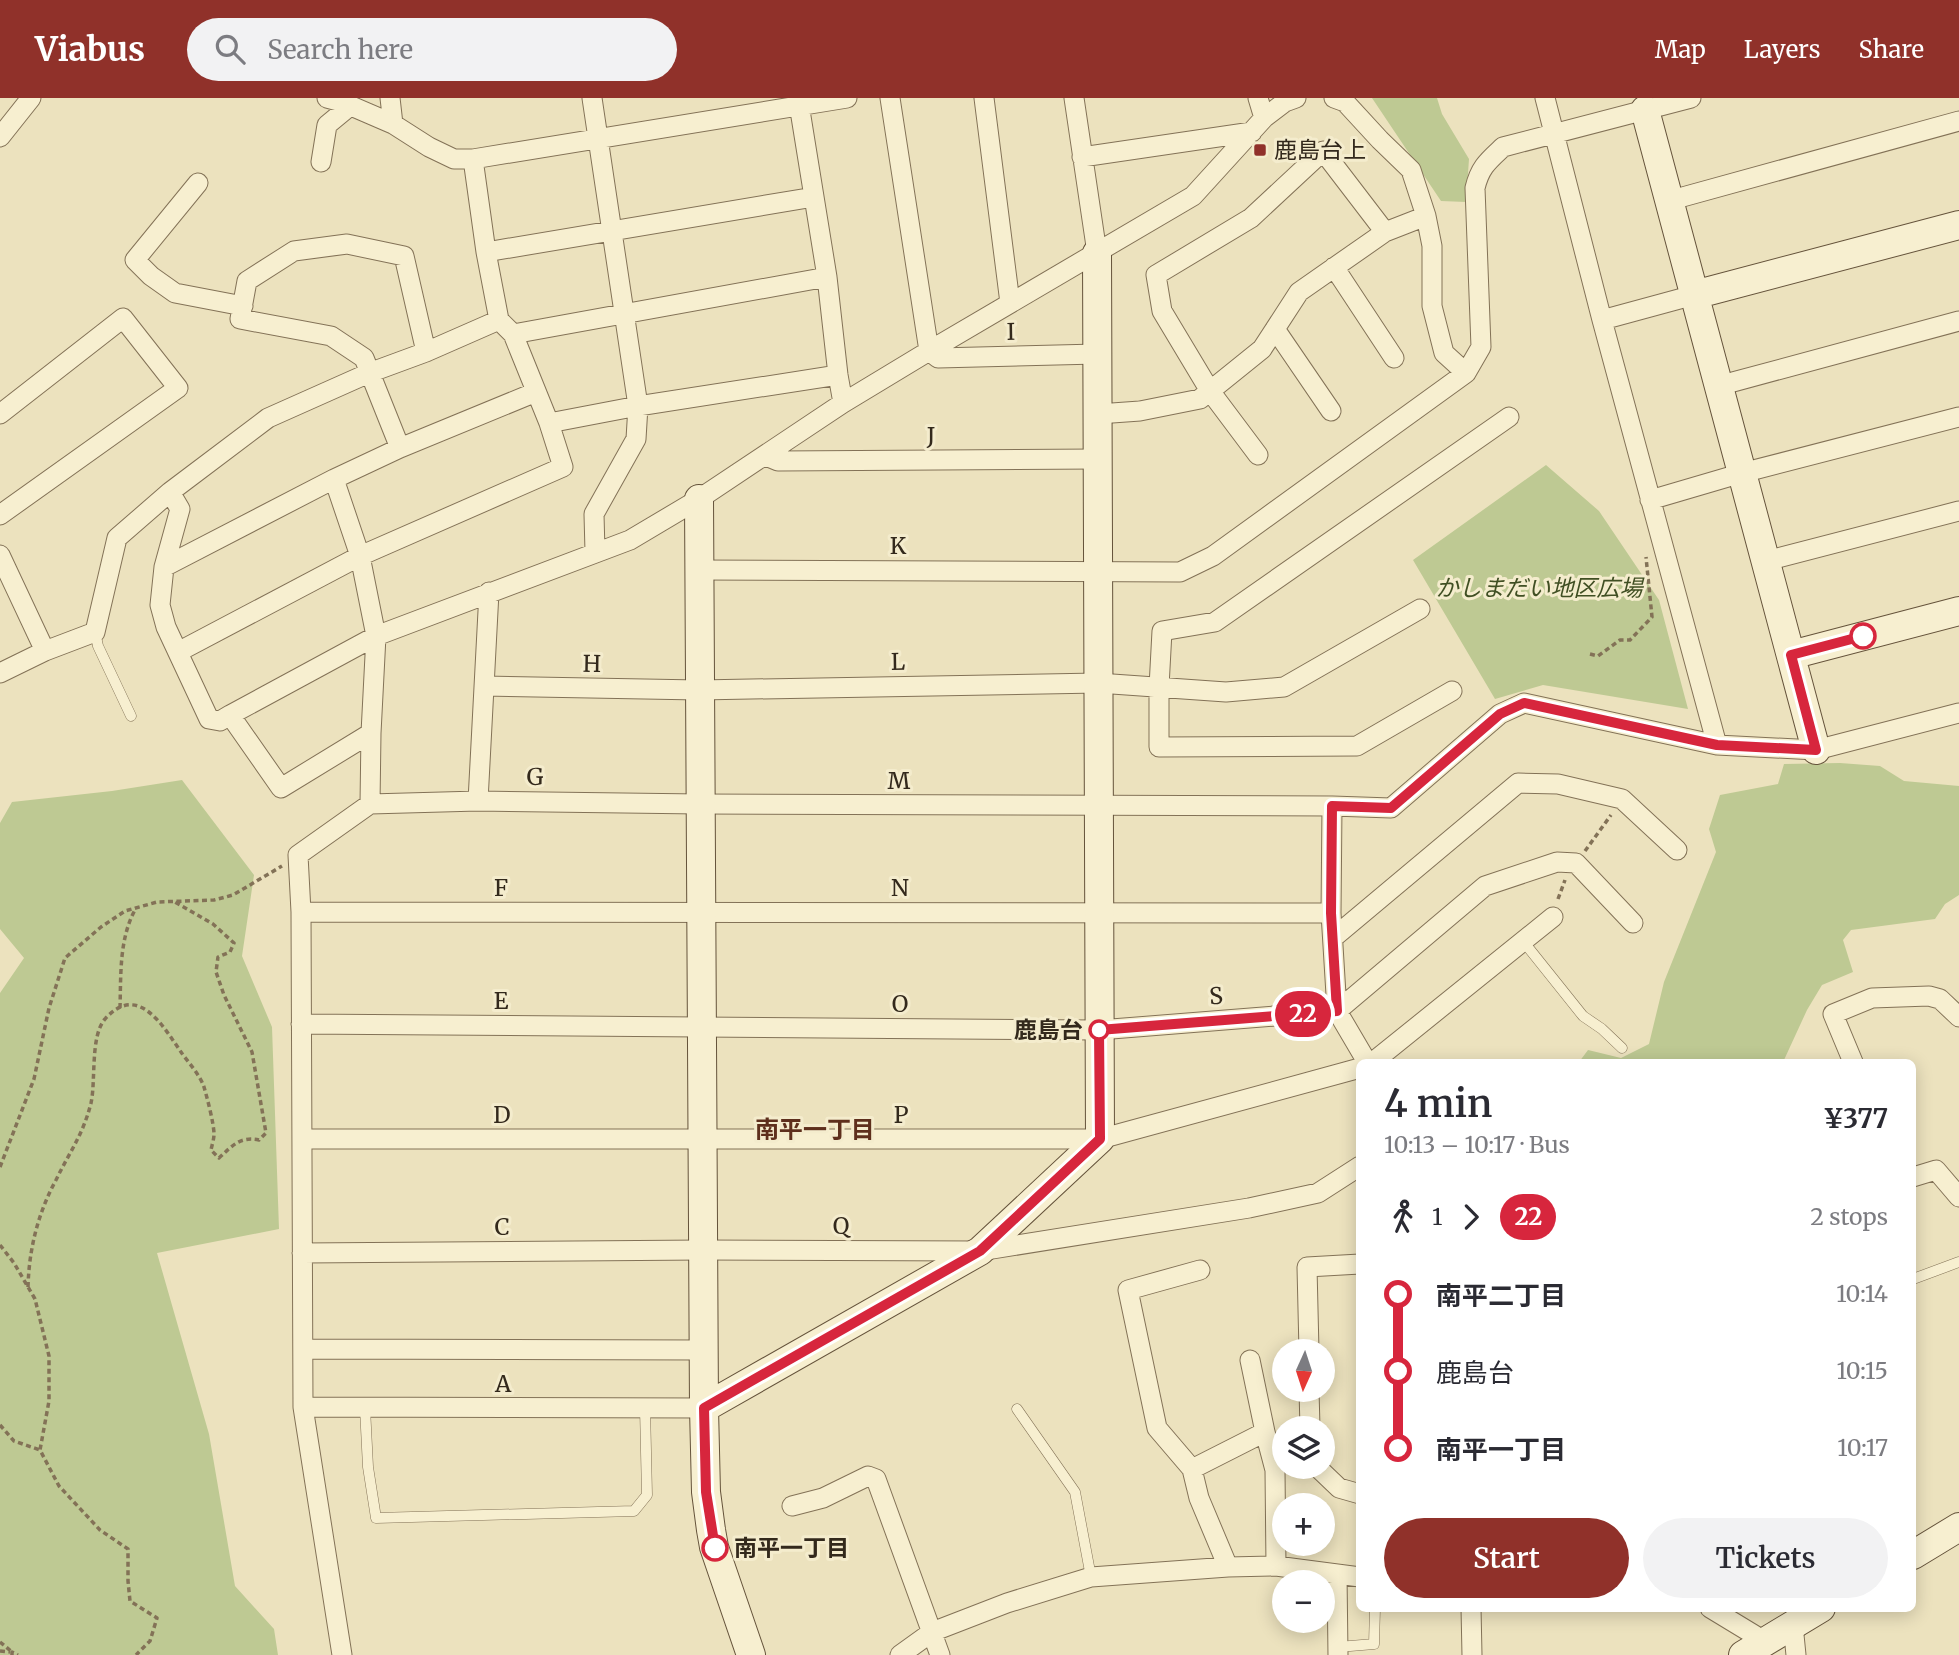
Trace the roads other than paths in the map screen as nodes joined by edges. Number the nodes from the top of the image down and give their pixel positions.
1 (31, 98) edge
2 (327, 98) edge
3 (390, 98) edge
4 (592, 98) edge
5 (847, 98) edge
6 (890, 98) edge
7 (984, 98) edge
8 (1074, 98) edge
9 (1258, 98) edge
10 (1296, 98) edge
11 (1334, 98) edge
12 (1545, 98) edge
13 (1691, 98) edge
14 (798, 102) edge
15 (351, 106) junction
16 (1645, 110) junction
17 (1959, 121) edge
18 (393, 124) junction
19 (1258, 125) junction
20 (1553, 133) junction
21 (0, 137) edge
22 (598, 137) junction
23 (1082, 157) junction
24 (472, 159) junction
25 (321, 162) dead end
26 (198, 183) dead end
27 (814, 197) junction
28 (1668, 201) junction
29 (1426, 216) junction
30 (1959, 225) edge
31 (612, 231) junction
32 (1385, 232) junction
33 (486, 252) junction
34 (1097, 253) junction
35 (1334, 267) junction
36 (827, 277) junction
37 (1694, 295) junction
38 (1010, 303) junction
39 (243, 306) junction
40 (624, 314) junction
41 (1602, 320) junction
42 (1959, 321) edge
43 (506, 327) junction
44 (1275, 329) junction
45 (929, 351) junction
46 (426, 352) junction
47 (1097, 354) junction
48 (1394, 358) dead end
49 (369, 373) junction
50 (1465, 373) junction
51 (838, 375) junction
52 (1718, 386) junction
53 (1210, 391) junction
54 (536, 392) junction
55 (843, 403) junction
56 (638, 406) junction
57 (1331, 411) dead end
58 (0, 414) edge
59 (1098, 414) junction
60 (1509, 417) dead end
61 (1959, 417) edge
62 (549, 423) junction
63 (400, 448) junction
64 (1258, 455) dead end
65 (766, 456) junction
66 (1098, 460) junction
67 (1742, 473) junction
68 (334, 480) junction
69 (170, 492) junction
70 (699, 499) junction
71 (1650, 500) junction
72 (1959, 511) edge
73 (0, 515) edge
74 (594, 552) junction
75 (360, 556) junction
76 (1766, 561) junction
77 (2, 567) edge
78 (164, 567) junction
79 (698, 570) junction
80 (1098, 571) junction
81 (489, 592) junction
82 (1420, 609) dead end
83 (1959, 611) edge
84 (95, 632) junction
85 (376, 636) junction
86 (45, 651) junction
87 (178, 652) junction
88 (1791, 655) junction
89 (0, 673) edge
90 (1098, 683) junction
91 (484, 686) junction
92 (1159, 687) junction
93 (699, 690) junction
94 (1452, 691) dead end
95 (1959, 713) edge
96 (230, 715) junction
97 (131, 716) dead end
98 (371, 733) junction
99 (1717, 745) junction
100 (1816, 750) junction
101 (478, 801) junction
102 (370, 803) junction
103 (699, 804) junction
104 (1099, 806) junction
105 (1332, 806) junction
106 (1677, 850) dead end
107 (301, 912) junction
108 (700, 912) junction
109 (1099, 912) junction
110 (1331, 913) junction
111 (1553, 917) road end
112 (1633, 923) dead end
113 (1332, 938) junction
114 (1523, 942) junction
115 (1337, 1011) junction
116 (1959, 1017) edge
117 (301, 1024) junction
118 (701, 1027) junction
119 (1099, 1030) junction
120 (1622, 1048) dead end
121 (1365, 1059) edge
122 (1377, 1059) edge
123 (1852, 1059) edge
124 (1356, 1069) edge
125 (303, 1139) junction
126 (1100, 1139) junction
127 (702, 1140) junction
128 (1356, 1169) edge
129 (1916, 1176) edge
130 (1959, 1197) edge
131 (703, 1250) junction
132 (980, 1251) junction
133 (302, 1253) junction
134 (1959, 1262) edge
135 (1356, 1264) edge
136 (1200, 1270) dead end
137 (1916, 1278) edge
138 (1309, 1339) edge
139 (303, 1349) junction
140 (703, 1350) junction
141 (1250, 1360) dead end
142 (303, 1408) junction
143 (365, 1408) junction
144 (645, 1408) junction
145 (704, 1408) junction
146 (1017, 1409) dead end
147 (1265, 1432) junction
148 (1272, 1448) edge
149 (1192, 1469) junction
150 (1275, 1479) edge
151 (1330, 1479) edge
152 (1356, 1493) edge
153 (792, 1506) dead end
154 (1959, 1527) edge
155 (1916, 1553) edge
156 (1276, 1566) junction
157 (1228, 1567) junction
158 (1337, 1574) junction
159 (1356, 1576) edge
160 (1091, 1577) junction
161 (1375, 1612) edge
162 (1471, 1612) edge
163 (1714, 1612) edge
164 (1814, 1612) edge
165 (1793, 1625) junction
166 (932, 1632) junction
167 (1754, 1648) edge
168 (1338, 1651) edge
169 (342, 1655) edge
170 (751, 1655) edge
171 (900, 1655) edge
172 (940, 1655) edge
173 (1472, 1655) edge
174 (1796, 1655) edge

1 - 21 street
2 - 15 street
3 - 18 street
4 - 22 street
5 - 14 street
6 - 45 street
7 - 38 street
8 - 23 street
9 - 19 street
10 - 19 street
11 - 29 street
12 - 20 street
13 - 16 street
14 - 22 street
14 - 27 street
15 - 18 street
15 - 25 street
16 - 20 street
16 - 28 street
17 - 28 street
18 - 24 street
19 - 23 street
19 - 34 street
20 - 41 street
20 - 50 street
22 - 24 street
22 - 31 street
23 - 34 street
24 - 33 street
26 - 39 street
27 - 31 street
27 - 36 street
28 - 37 street
29 - 32 street
29 - 50 street
30 - 37 street
31 - 33 street
31 - 40 street
32 - 35 street
32 - 53 street
33 - 43 street
34 - 38 street
34 - 47 street
35 - 44 street
35 - 48 street
36 - 40 street
36 - 51 street
37 - 41 street
37 - 52 street
38 - 45 street
39 - 46 street
39 - 49 street
40 - 43 street
40 - 56 street
41 - 71 street
42 - 52 street
43 - 46 street
43 - 54 street
44 - 53 street
44 - 57 street
45 - 47 street, I
45 - 55 street
46 - 49 street
47 - 59 street
49 - 63 street
49 - 69 street
50 - 80 street, K
51 - 55 street
51 - 56 street
52 - 67 street
53 - 59 street
53 - 64 street
54 - 62 street
54 - 63 street
55 - 65 street
56 - 62 street
56 - 74 street
58 - 73 street
59 - 66 street
60 - 92 street
61 - 67 street
62 - 75 street
63 - 68 street
65 - 66 street, J
65 - 70 street
66 - 80 street
67 - 71 street
67 - 76 street
68 - 75 street
68 - 78 street
69 - 78 street
69 - 84 street
70 - 74 street
70 - 79 street
71 - 99 street
72 - 76 street
74 - 81 street
75 - 85 street
75 - 87 street
76 - 88 street
77 - 86 street
78 - 87 street
79 - 80 street, K
79 - 93 street
80 - 90 street
81 - 85 street
81 - 91 street
82 - 92 street, L
83 - 88 street
84 - 86 street
84 - 97 lane
85 - 96 street
85 - 98 street
86 - 89 street
87 - 96 street
88 - 100 street
90 - 92 street, L
90 - 93 street, L
90 - 104 street
91 - 93 street, H
91 - 101 street
92 - 94 street
93 - 103 street
95 - 100 street, M
96 - 98 street
98 - 102 street
99 - 100 street, M
99 - 105 street, M
101 - 102 street, G
101 - 103 street, G
102 - 107 street
103 - 104 street, M
103 - 108 street
104 - 105 street, M
104 - 109 street
105 - 110 street
106 - 113 street
107 - 108 street, F
107 - 117 street
108 - 109 street, N
108 - 118 street
109 - 110 street, N
109 - 119 street
110 - 113 street
111 - 114 street
112 - 115 street
113 - 115 street
114 - 120 lane
114 - 122 street
115 - 119 street, S
115 - 121 street
116 - 123 street
117 - 118 street, E
117 - 125 street
118 - 119 street, O
118 - 127 street
119 - 126 street
124 - 126 street, P
125 - 127 street, D
125 - 133 street
126 - 127 street, P
126 - 132 street
127 - 131 street
128 - 132 street, Q
129 - 130 street
131 - 132 street, Q
131 - 133 street, C
131 - 140 street
132 - 145 street
133 - 139 street
134 - 137 lane
135 - 138 street
136 - 149 street
139 - 140 street
139 - 142 street
140 - 145 street
141 - 147 street
142 - 143 street, A
142 - 169 street
143 - 144 street, A
143 - 144 lane
144 - 145 street, A
145 - 170 street
146 - 160 lane
147 - 148 street
147 - 149 street
149 - 157 street
150 - 156 street
151 - 152 street
153 - 166 street
154 - 155 street
156 - 157 street
156 - 158 street
157 - 160 street
158 - 159 street
158 - 168 street
160 - 166 street
161 - 168 lane
162 - 173 street
163 - 167 street
164 - 165 street
165 - 167 street
165 - 174 street
166 - 171 street
166 - 172 street

